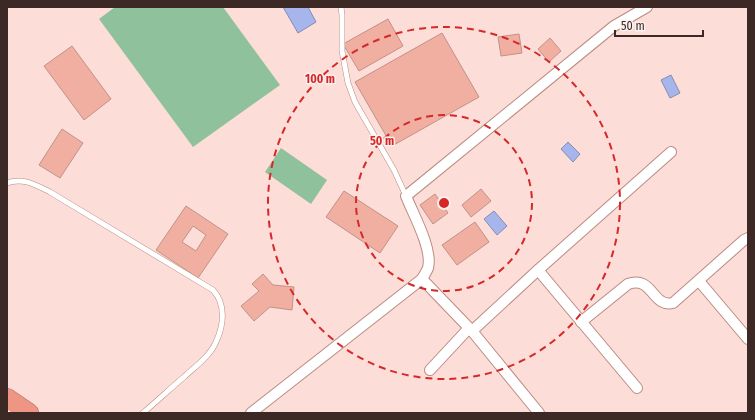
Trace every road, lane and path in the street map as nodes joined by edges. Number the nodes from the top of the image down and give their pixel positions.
1 (341, 7) edge
2 (647, 7) edge
3 (671, 152) dead end
4 (7, 183) edge
5 (406, 196) junction
6 (748, 238) edge
7 (538, 270) junction
8 (422, 279) junction
9 (699, 281) junction
10 (581, 322) junction
11 (470, 330) junction
12 (748, 339) edge
13 (430, 370) dead end
14 (637, 388) dead end
15 (7, 398) edge
16 (7, 411) edge
17 (10, 413) edge
18 (29, 413) edge
19 (143, 413) edge
20 (251, 413) edge
21 (539, 413) edge

1 - 5 lane
2 - 5 street
3 - 7 street
4 - 19 lane
5 - 8 street
6 - 9 street
7 - 10 street
7 - 11 street
8 - 11 street
8 - 20 street
9 - 10 street
9 - 12 street
10 - 14 street
11 - 13 street
11 - 21 street
15 - 18 highway
16 - 17 lane

